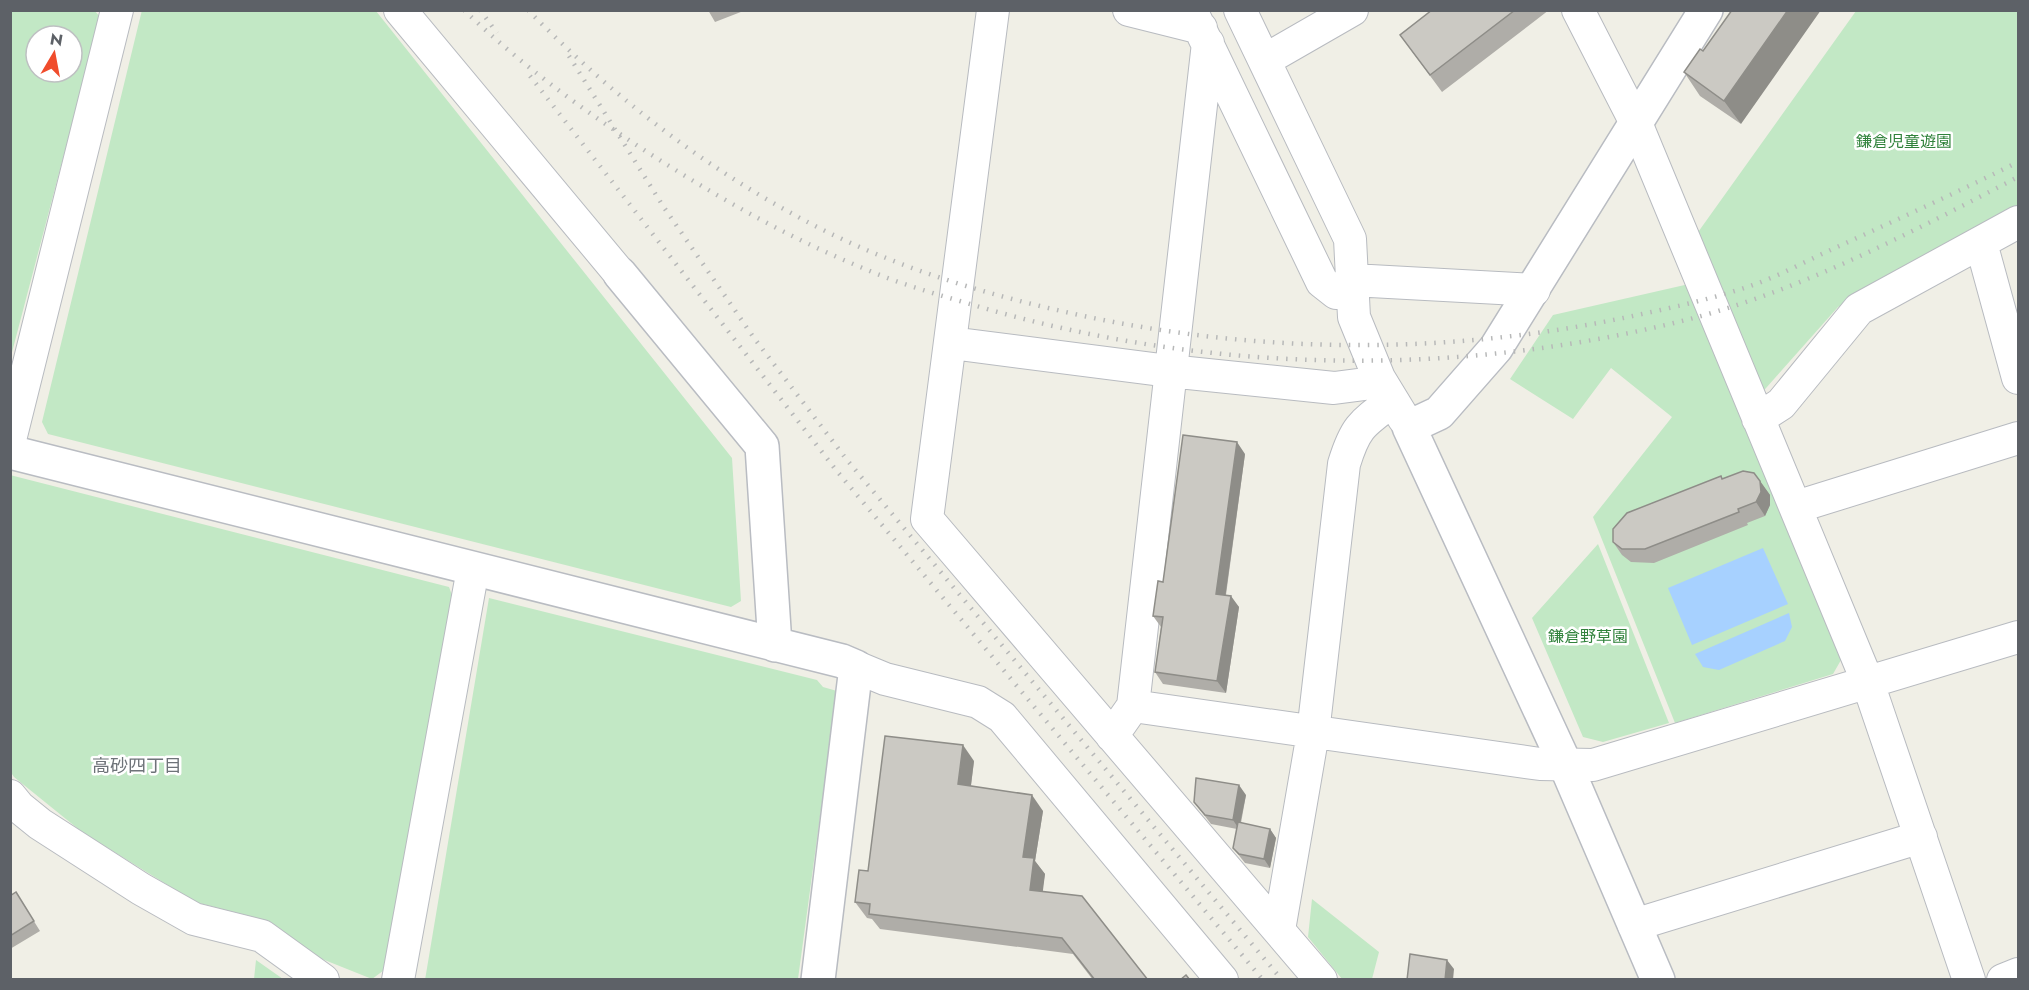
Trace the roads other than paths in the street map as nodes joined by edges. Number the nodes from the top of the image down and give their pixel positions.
1 (117, 10) edge
2 (400, 10) edge
3 (993, 10) edge
4 (1129, 10) edge
5 (1240, 10) edge
6 (1352, 10) edge
7 (1578, 10) edge
8 (1706, 10) edge
9 (1200, 27) edge
10 (1265, 60) junction
11 (1636, 123) junction
12 (2019, 222) edge
13 (1981, 243) junction
14 (620, 274) joint
15 (1352, 287) junction
16 (1534, 290) junction
17 (951, 343) junction
18 (1169, 371) junction
19 (2019, 378) edge
20 (1393, 402) junction
21 (1758, 420) junction
22 (2019, 438) edge
23 (10, 440) edge
24 (10, 452) edge
25 (1796, 507) junction
26 (473, 568) junction
27 (2019, 637) edge
28 (775, 645) junction
29 (856, 667) junction
30 (1868, 683) junction
31 (1133, 706) junction
32 (1312, 733) junction
33 (1112, 736) junction
34 (1566, 766) junction
35 (13, 805) edge
36 (1921, 837) junction
37 (1634, 925) junction
38 (1280, 930) junction
39 (2019, 974) edge
40 (323, 980) edge
41 (398, 980) edge
42 (818, 980) edge
43 (1222, 980) edge
44 (1321, 980) edge
45 (1658, 980) edge
46 (1969, 980) edge
47 (2004, 980) edge

1 - 23 street
2 - 14 street
3 - 17 street
4 - 9 street
5 - 10 street
6 - 10 street
7 - 11 street
8 - 11 street
9 - 15 street
9 - 18 street
10 - 15 street
11 - 16 street
11 - 21 street
12 - 13 street
13 - 19 street
13 - 21 street
14 - 28 street
15 - 16 street
15 - 20 street
16 - 20 street
17 - 18 street
17 - 33 street
18 - 20 street
18 - 31 street
20 - 32 street
20 - 34 street
21 - 25 street
22 - 25 street
24 - 26 street
25 - 30 street
26 - 28 street
26 - 41 street
27 - 30 street
28 - 29 street
29 - 42 street
29 - 43 street
30 - 34 street
30 - 36 street
31 - 32 street
31 - 33 street
32 - 34 street
32 - 38 street
33 - 38 street
34 - 37 street
35 - 40 street
36 - 37 street
36 - 46 street
37 - 45 street
38 - 44 street
39 - 47 street

